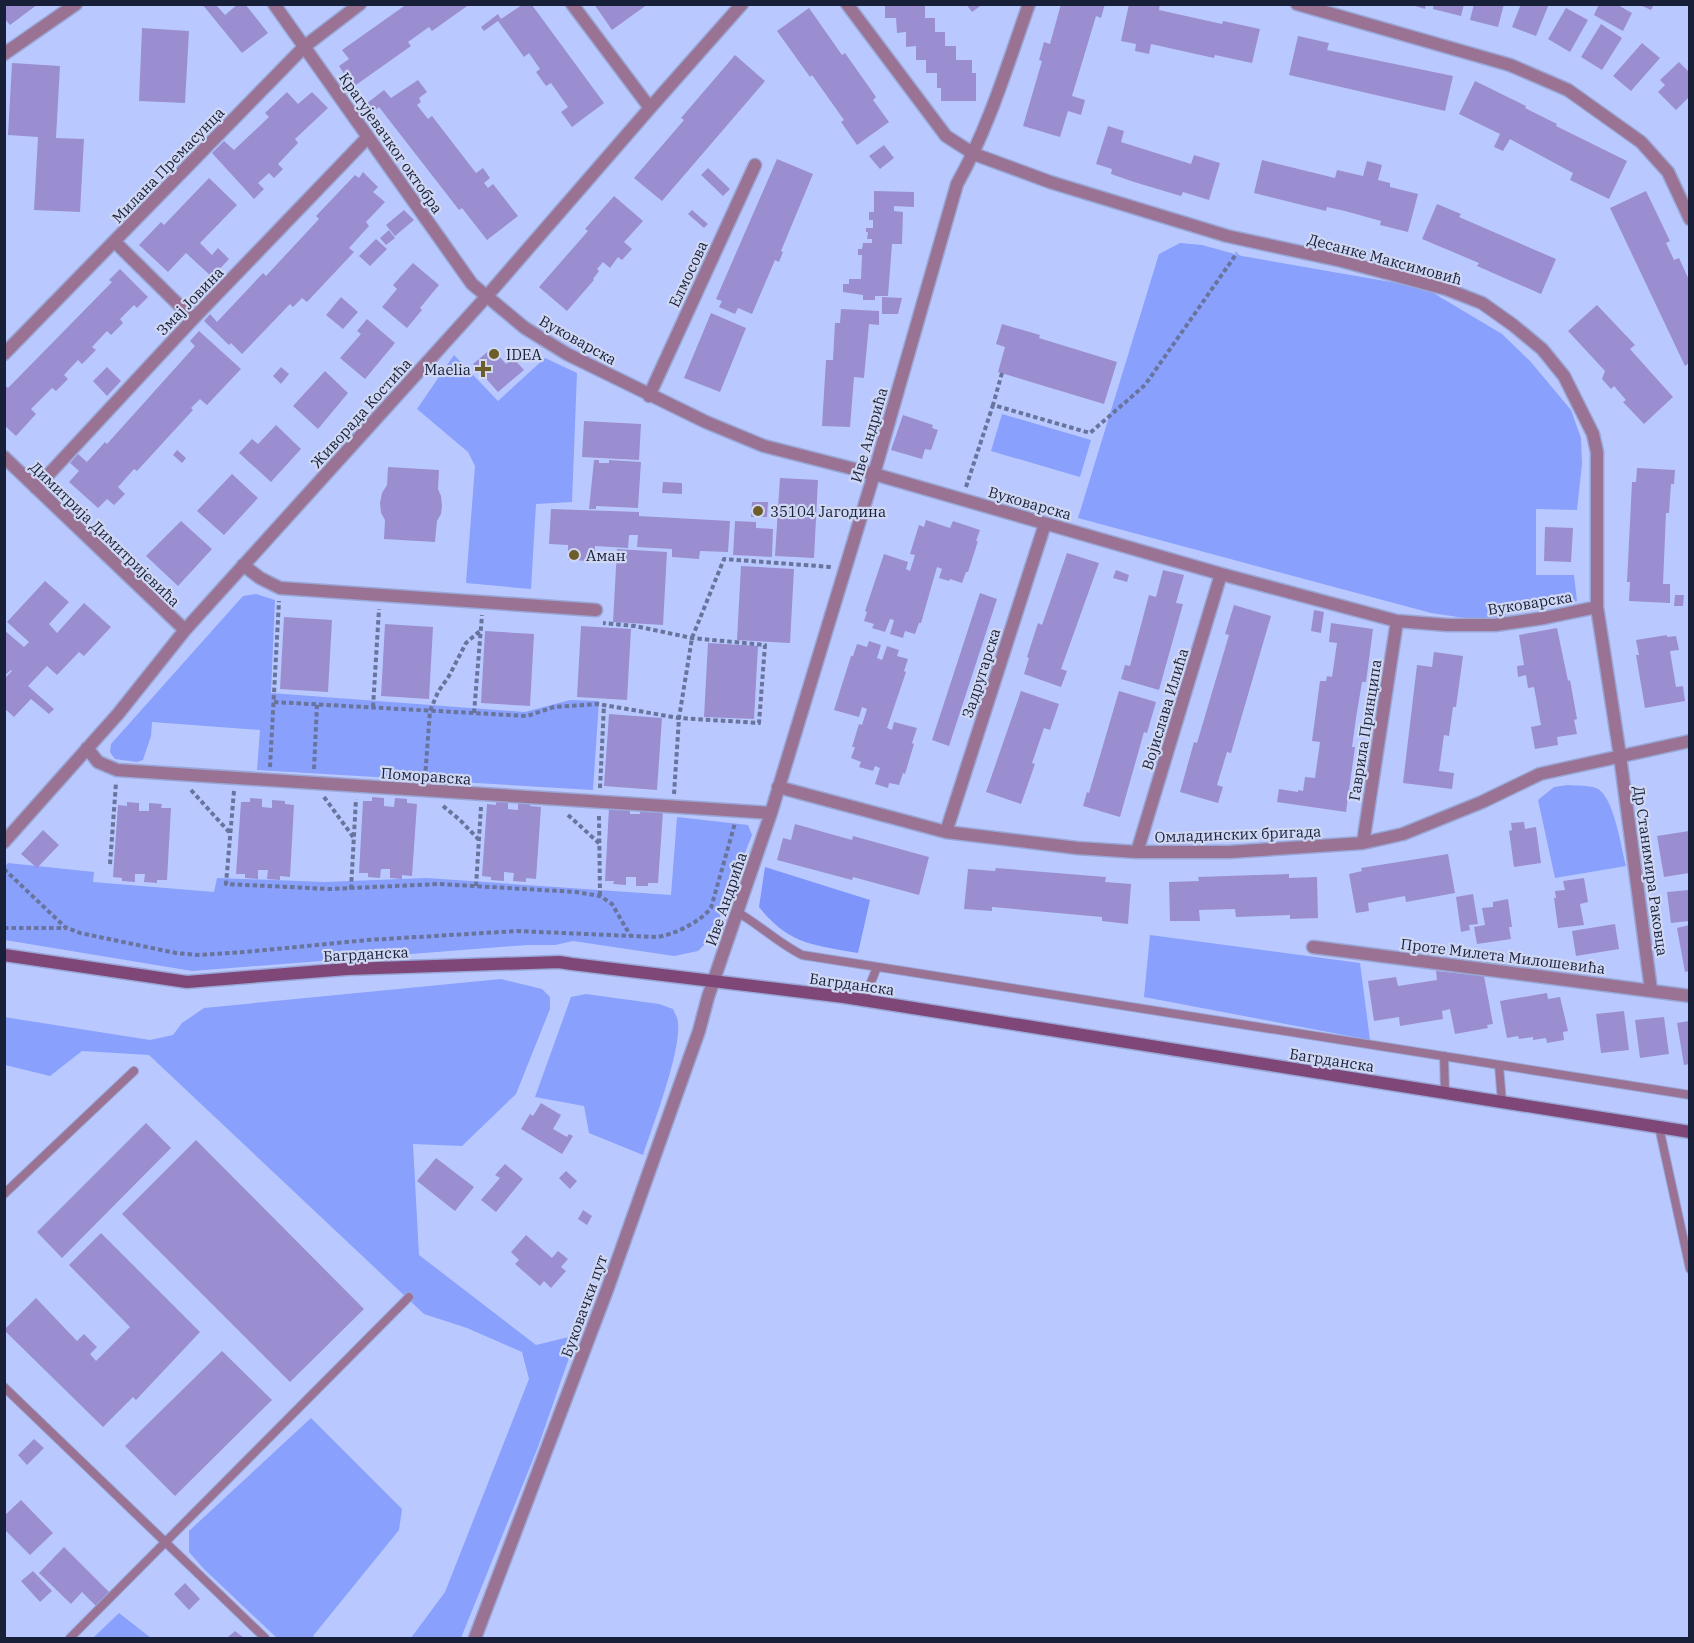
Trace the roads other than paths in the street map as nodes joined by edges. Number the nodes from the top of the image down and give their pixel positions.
1 (76, 4) edge
2 (274, 4) edge
3 (360, 4) edge
4 (572, 4) edge
5 (742, 4) edge
6 (847, 4) edge
7 (1029, 4) edge
8 (1297, 4) edge
9 (305, 46) junction
10 (6, 49) edge
11 (650, 108) junction
12 (368, 137) junction
13 (974, 154) junction
14 (755, 165) dead end
15 (1689, 219) edge
16 (115, 242) junction
17 (487, 296) junction
18 (193, 319) junction
19 (4, 354) edge
20 (649, 396) junction
21 (4, 458) edge
22 (874, 474) junction
23 (36, 488) junction
24 (1045, 524) junction
25 (243, 565) junction
26 (1221, 574) junction
27 (1597, 607) junction
28 (596, 610) road end
29 (1397, 621) junction
30 (185, 630) junction
31 (1689, 741) edge
32 (87, 748) junction
33 (1620, 756) junction
34 (778, 787) junction
35 (771, 813) junction
36 (946, 832) junction
37 (4, 843) edge
38 (1363, 843) junction
39 (1137, 852) junction
40 (737, 912) junction
41 (1313, 947) dead end
42 (4, 955) edge
43 (877, 967) junction
44 (714, 981) junction
45 (1651, 990) junction
46 (1689, 996) edge
47 (864, 1000) junction
48 (1444, 1056) junction
49 (1499, 1065) junction
50 (134, 1071) dead end
51 (1445, 1094) junction
52 (1689, 1095) edge
53 (1502, 1103) junction
54 (1659, 1127) junction
55 (1689, 1132) edge
56 (4, 1194) edge
57 (1689, 1269) edge
58 (409, 1297) dead end
59 (4, 1387) edge
60 (166, 1543) junction
61 (70, 1638) edge
62 (265, 1638) edge
63 (475, 1638) edge

1 - 10 street
2 - 9 street, Крагујевачког октобра
3 - 9 street, Милана Премасунца
4 - 11 street
5 - 11 street, Живорада Костића
6 - 13 street, Десанке Максимовић
7 - 13 street, Иве Андрића
8 - 15 street
9 - 12 street, Крагујевачког октобра
9 - 16 street, Милана Премасунца
11 - 17 street, Живорада Костића
12 - 17 street, Крагујевачког октобра
12 - 18 street, Змај Јовина
13 - 22 street, Иве Андрића
13 - 27 street, Десанке Максимовић
14 - 20 street, Елмосова
16 - 18 street
16 - 19 street, Милана Премасунца
17 - 20 street, Вуковарска
17 - 25 street, Живорада Костића
18 - 23 street, Змај Јовина
20 - 22 street, Вуковарска
21 - 23 street, Димитрија Димитријевића
22 - 24 street, Вуковарска
22 - 34 street, Иве Андрића
23 - 30 street, Димитрија Димитријевића
24 - 26 street, Вуковарска
24 - 36 street, Задругарска
25 - 28 street
25 - 30 street, Живорада Костића
26 - 29 street, Вуковарска
26 - 39 street, Војислава Илића
27 - 29 street, Вуковарска
27 - 33 street, Десанке Максимовић
29 - 38 street, Гаврила Принципа
30 - 32 street, Живорада Костића
31 - 33 street, Омладинских бригада
32 - 35 street, Поморавска
32 - 37 street, Живорада Костића
33 - 38 street, Омладинских бригада
33 - 45 street, Др Станимира Раковца
34 - 35 street, Иве Андрића
34 - 36 street, Омладинских бригада
35 - 40 street, Иве Андрића
36 - 39 street, Омладинских бригада
38 - 39 street, Омладинских бригада
40 - 43 lane
40 - 44 street, Иве Андрића
41 - 45 street, Проте Милета Милошевића
42 - 44 main road, Багрданска
43 - 47 lane
43 - 48 lane
44 - 47 main road, Багрданска
44 - 63 street, Буковачки пут
45 - 46 street, Проте Милета Милошевића
47 - 51 main road, Багрданска
48 - 49 lane
48 - 51 lane
49 - 52 lane
49 - 53 lane
50 - 56 lane
51 - 53 main road, Багрданска
53 - 54 main road, Багрданска
54 - 55 main road, Багрданска
54 - 57 lane
58 - 60 lane
59 - 60 lane
60 - 61 lane
60 - 62 lane

